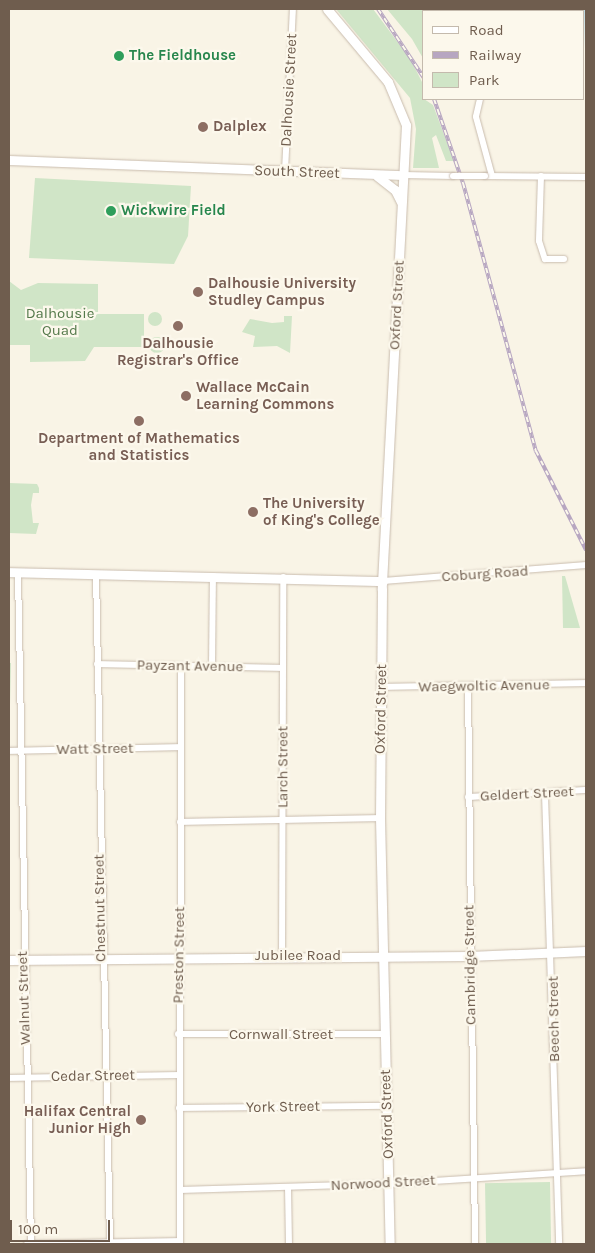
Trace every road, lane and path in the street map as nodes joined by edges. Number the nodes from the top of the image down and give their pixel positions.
1 (293, 9) edge
2 (327, 9) edge
3 (480, 100) edge
4 (9, 160) edge
5 (285, 171) junction
6 (374, 175) junction
7 (404, 175) junction
8 (488, 176) junction
9 (541, 176) junction
10 (586, 177) edge
11 (402, 205) junction
12 (564, 259) dead end
13 (586, 564) edge
14 (13, 572) edge
15 (96, 574) junction
16 (213, 576) junction
17 (283, 577) junction
18 (383, 581) junction
19 (97, 664) junction
20 (181, 666) junction
21 (212, 666) junction
22 (283, 668) junction
23 (586, 683) edge
24 (468, 686) junction
25 (381, 687) junction
26 (181, 747) junction
27 (98, 749) junction
28 (9, 751) edge
29 (20, 751) junction
30 (586, 790) edge
31 (545, 794) junction
32 (468, 797) junction
33 (283, 818) junction
34 (380, 818) junction
35 (180, 822) junction
36 (586, 951) edge
37 (552, 952) junction
38 (179, 956) junction
39 (282, 956) junction
40 (382, 956) junction
41 (469, 956) junction
42 (101, 958) junction
43 (9, 960) edge
44 (22, 960) junction
45 (178, 1034) junction
46 (385, 1034) junction
47 (104, 1076) junction
48 (177, 1076) junction
49 (9, 1078) edge
50 (27, 1078) junction
51 (387, 1106) junction
52 (178, 1108) junction
53 (586, 1171) edge
54 (558, 1172) junction
55 (477, 1178) junction
56 (390, 1184) junction
57 (288, 1187) junction
58 (180, 1190) junction
59 (110, 1242) junction
60 (180, 1243) edge
61 (27, 1244) edge
62 (31, 1244) edge
63 (289, 1244) edge
64 (390, 1244) edge
65 (475, 1244) edge
66 (559, 1244) edge

1 - 5 street, Dalhousie Street
2 - 7 main road, Oxford Street
3 - 8 street
4 - 5 main road, South Street
5 - 6 main road, South Street
6 - 7 main road, South Street
6 - 11 main road
7 - 8 street, South Street, bridge
7 - 11 main road, Oxford Street
8 - 9 street, South Street
9 - 10 street, South Street
9 - 12 street
11 - 18 main road, Oxford Street
13 - 18 street, Coburg Road
14 - 15 main road
14 - 29 street, Walnut Street
15 - 16 main road
15 - 19 street, Chestnut Street
16 - 17 main road
16 - 21 street
17 - 18 main road
17 - 22 street, Larch Street
18 - 25 main road, Oxford Street
19 - 20 street, Payzant Avenue
19 - 27 street, Chestnut Street
20 - 21 street, Payzant Avenue
20 - 26 street, Preston Street
21 - 22 street, Payzant Avenue
22 - 33 street, Larch Street
23 - 24 street, Waegwoltic Avenue
24 - 25 street, Waegwoltic Avenue
24 - 32 street, Cambridge Street
25 - 34 main road, Oxford Street
26 - 27 street, Watt Street
26 - 35 street, Preston Street
27 - 29 street, Watt Street
27 - 42 street, Chestnut Street
28 - 29 street, Watt Street
29 - 44 street, Walnut Street
30 - 31 street, Geldert Street
31 - 32 street, Geldert Street
31 - 37 street, Beech Street
32 - 41 street, Cambridge Street
33 - 34 street
33 - 35 street
33 - 39 street, Larch Street
34 - 40 main road, Oxford Street
35 - 38 street, Preston Street
36 - 37 main road, Jubilee Road
37 - 41 main road, Jubilee Road
37 - 54 street, Beech Street
38 - 39 main road, Jubilee Road
38 - 42 main road, Jubilee Road
38 - 45 street, Preston Street
39 - 40 main road, Jubilee Road
40 - 41 main road, Jubilee Road
40 - 46 main road, Oxford Street
41 - 55 street, Cambridge Street
42 - 44 main road, Jubilee Road
42 - 47 street, Chestnut Street
43 - 44 main road, Jubilee Road
44 - 50 street, Walnut Street
45 - 46 street, Cornwall Street
45 - 48 street, Preston Street
46 - 51 main road, Oxford Street
47 - 48 street, Cedar Street
47 - 50 street, Cedar Street
47 - 59 street, Chestnut Street
48 - 52 street, Preston Street
49 - 50 street, Cedar Street
50 - 62 street, Walnut Street
51 - 52 street, York Street
51 - 56 main road, Oxford Street
52 - 58 street, Preston Street
53 - 54 street, Norwood Street
54 - 55 street, Norwood Street
54 - 66 street, Beech Street
55 - 56 street, Norwood Street
55 - 65 street, Cambridge Street
56 - 57 street, Norwood Street
56 - 64 main road, Oxford Street
57 - 58 street, Norwood Street
57 - 63 street
58 - 60 street, Preston Street
59 - 60 street
59 - 62 street
61 - 62 street

